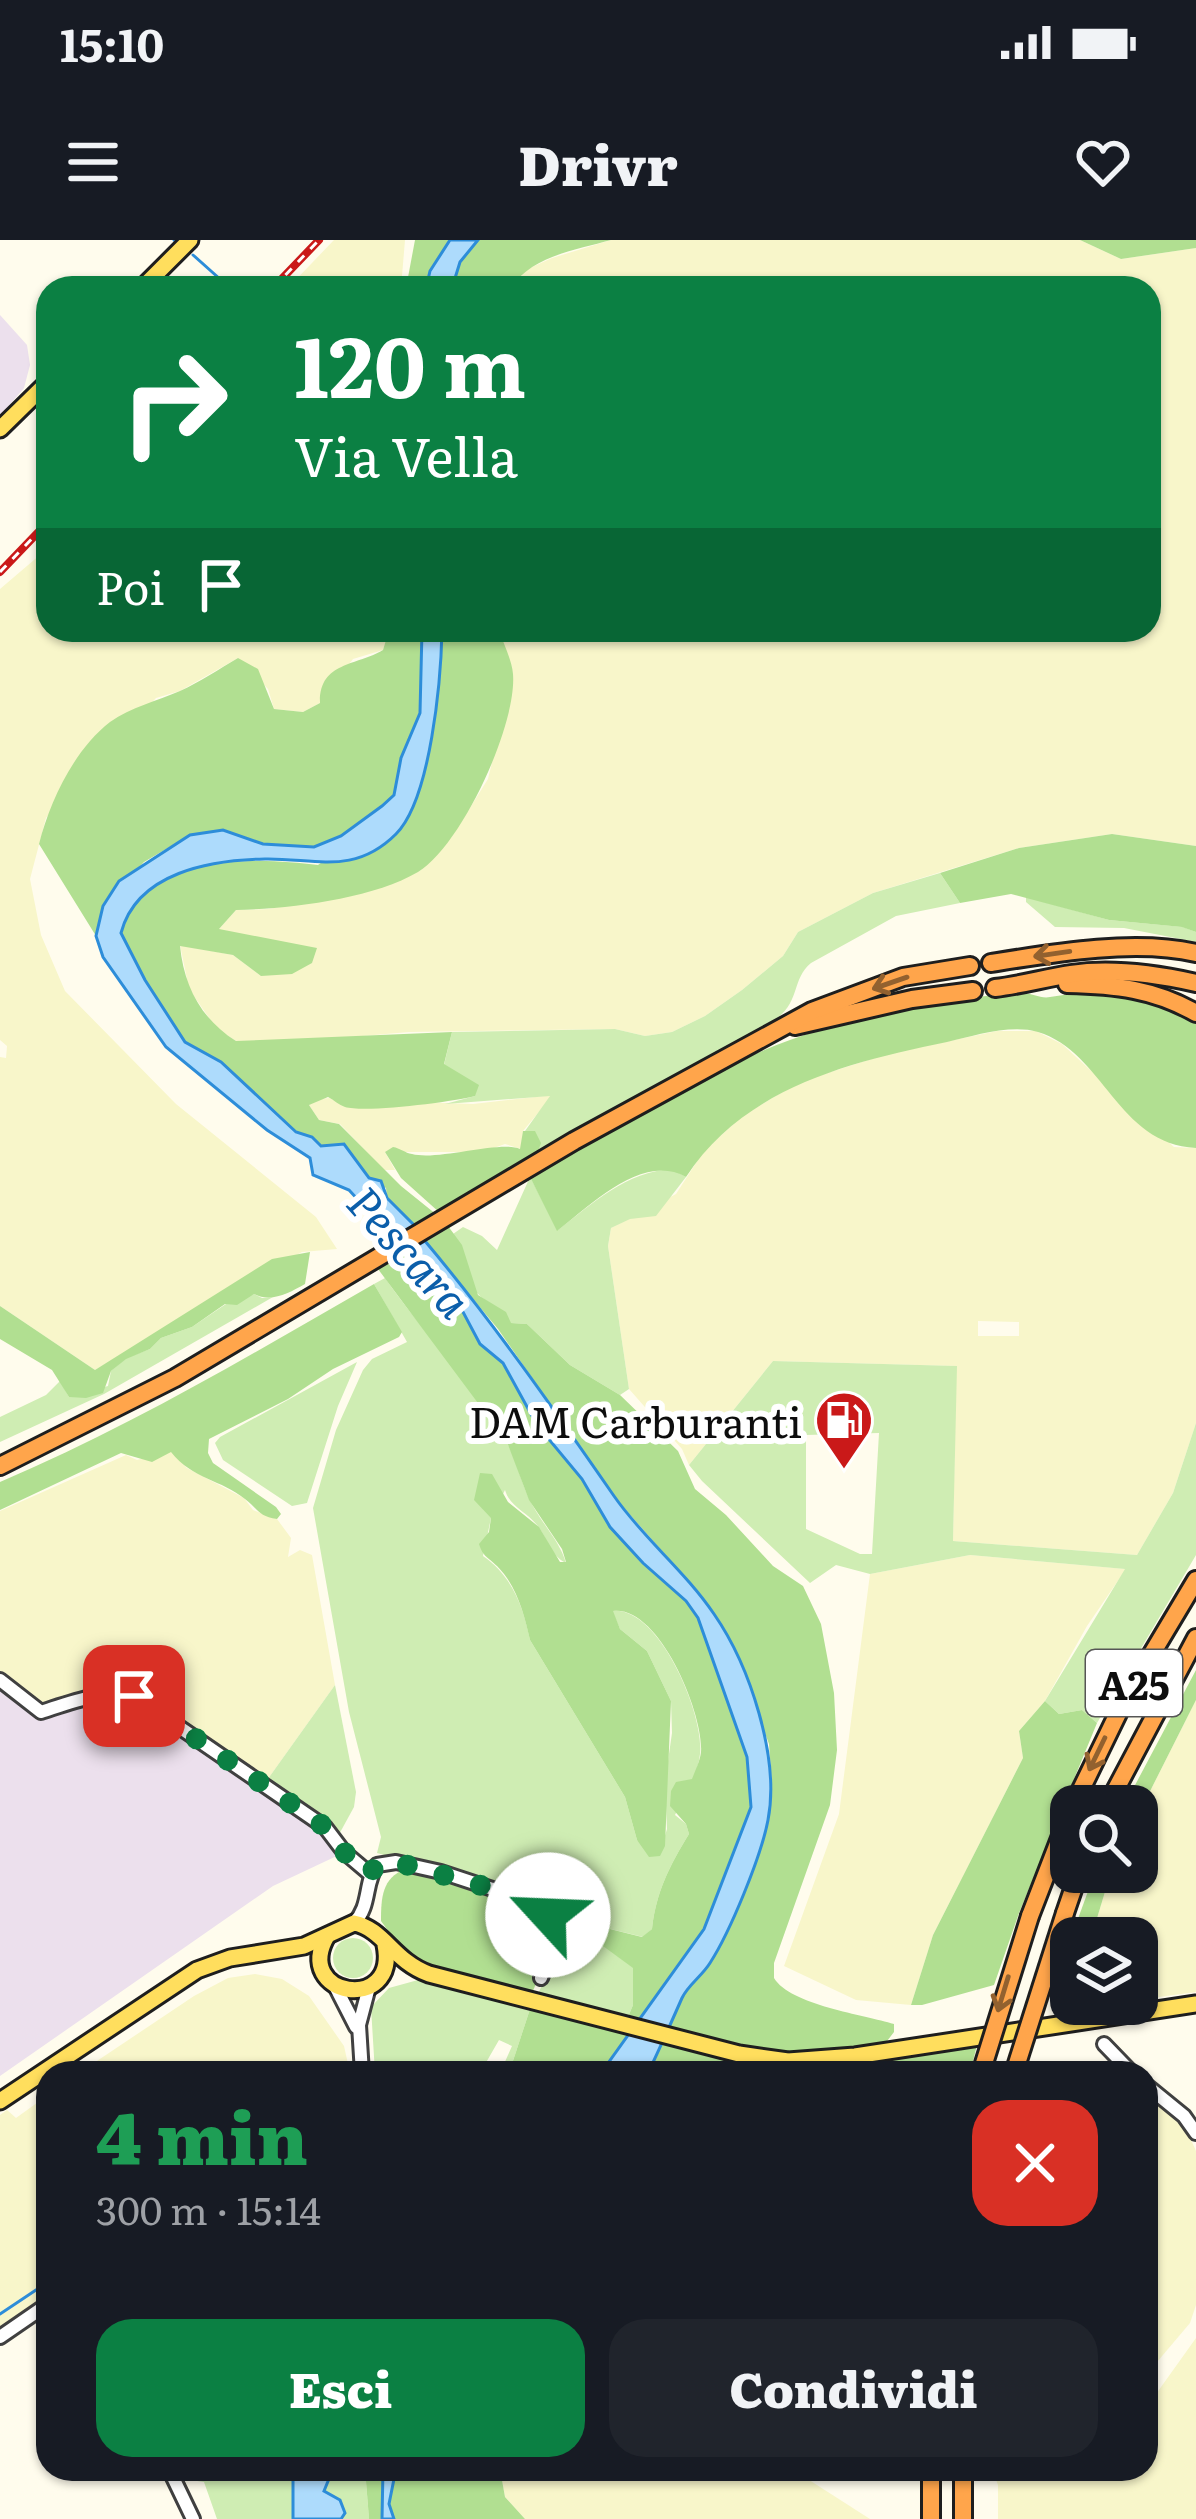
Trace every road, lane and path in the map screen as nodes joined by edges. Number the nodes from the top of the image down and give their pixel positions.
1 (190, 240) edge
2 (154, 276) edge
3 (36, 394) edge
4 (0, 430) edge
5 (1113, 951) junction
6 (1196, 953) edge
7 (991, 963) dead end
8 (970, 967) dead end
9 (1196, 972) edge
10 (1048, 981) junction
11 (1196, 983) edge
12 (995, 988) dead end
13 (973, 991) dead end
14 (1196, 1013) edge
15 (783, 1028) junction
16 (0, 1466) edge
17 (1196, 1580) edge
18 (1196, 1638) edge
19 (1196, 1657) edge
20 (0, 1680) edge
21 (1168, 1685) junction
22 (1083, 1785) edge
23 (1118, 1785) edge
24 (1050, 1865) edge
25 (370, 1874) junction
26 (1072, 1893) edge
27 (367, 1905) junction
28 (354, 1924) junction
29 (327, 1936) junction
30 (381, 1940) junction
31 (271, 1952) junction
32 (321, 1968) junction
33 (429, 1974) junction
34 (541, 1978) dead end
35 (374, 1983) junction
36 (335, 1985) junction
37 (1196, 2004) edge
38 (1104, 2044) dead end
39 (360, 2045) junction
40 (60, 2061) edge
41 (361, 2061) edge
42 (985, 2061) edge
43 (1018, 2061) edge
44 (1120, 2061) edge
45 (36, 2077) edge
46 (1158, 2095) edge
47 (0, 2101) edge
48 (1196, 2133) edge
49 (36, 2312) edge
50 (0, 2337) edge
51 (176, 2481) edge
52 (931, 2481) edge
53 (963, 2481) edge
54 (193, 2519) edge
55 (932, 2519) edge
56 (963, 2519) edge

1 - 2 main road
3 - 4 main road
5 - 6 highway
5 -> 7 highway
5 - 9 highway
8 -> 15 highway
10 - 11 highway
10 - 12 highway
10 - 14 highway
13 - 15 highway
15 - 16 highway
17 -> 22 highway, A25
18 - 21 highway, A25
19 - 21 highway
20 - 25 street
21 - 23 highway, A25
24 -> 42 highway, A25, bridge
25 - 27 street
25 - 34 street
26 - 43 highway, bridge
27 - 28 street
27 - 30 street
28 - 29 main road
28 - 30 main road
29 - 31 main road
29 - 32 main road
30 - 33 main road
30 - 35 main road
31 - 32 main road
31 - 40 main road
32 - 36 main road
33 - 35 main road
33 - 37 main road
35 - 36 main road
35 - 39 street
36 - 39 street
38 - 44 street
39 - 41 street
45 - 47 main road
46 - 48 street
49 - 50 street
51 - 54 street
52 - 55 highway
53 - 56 highway

